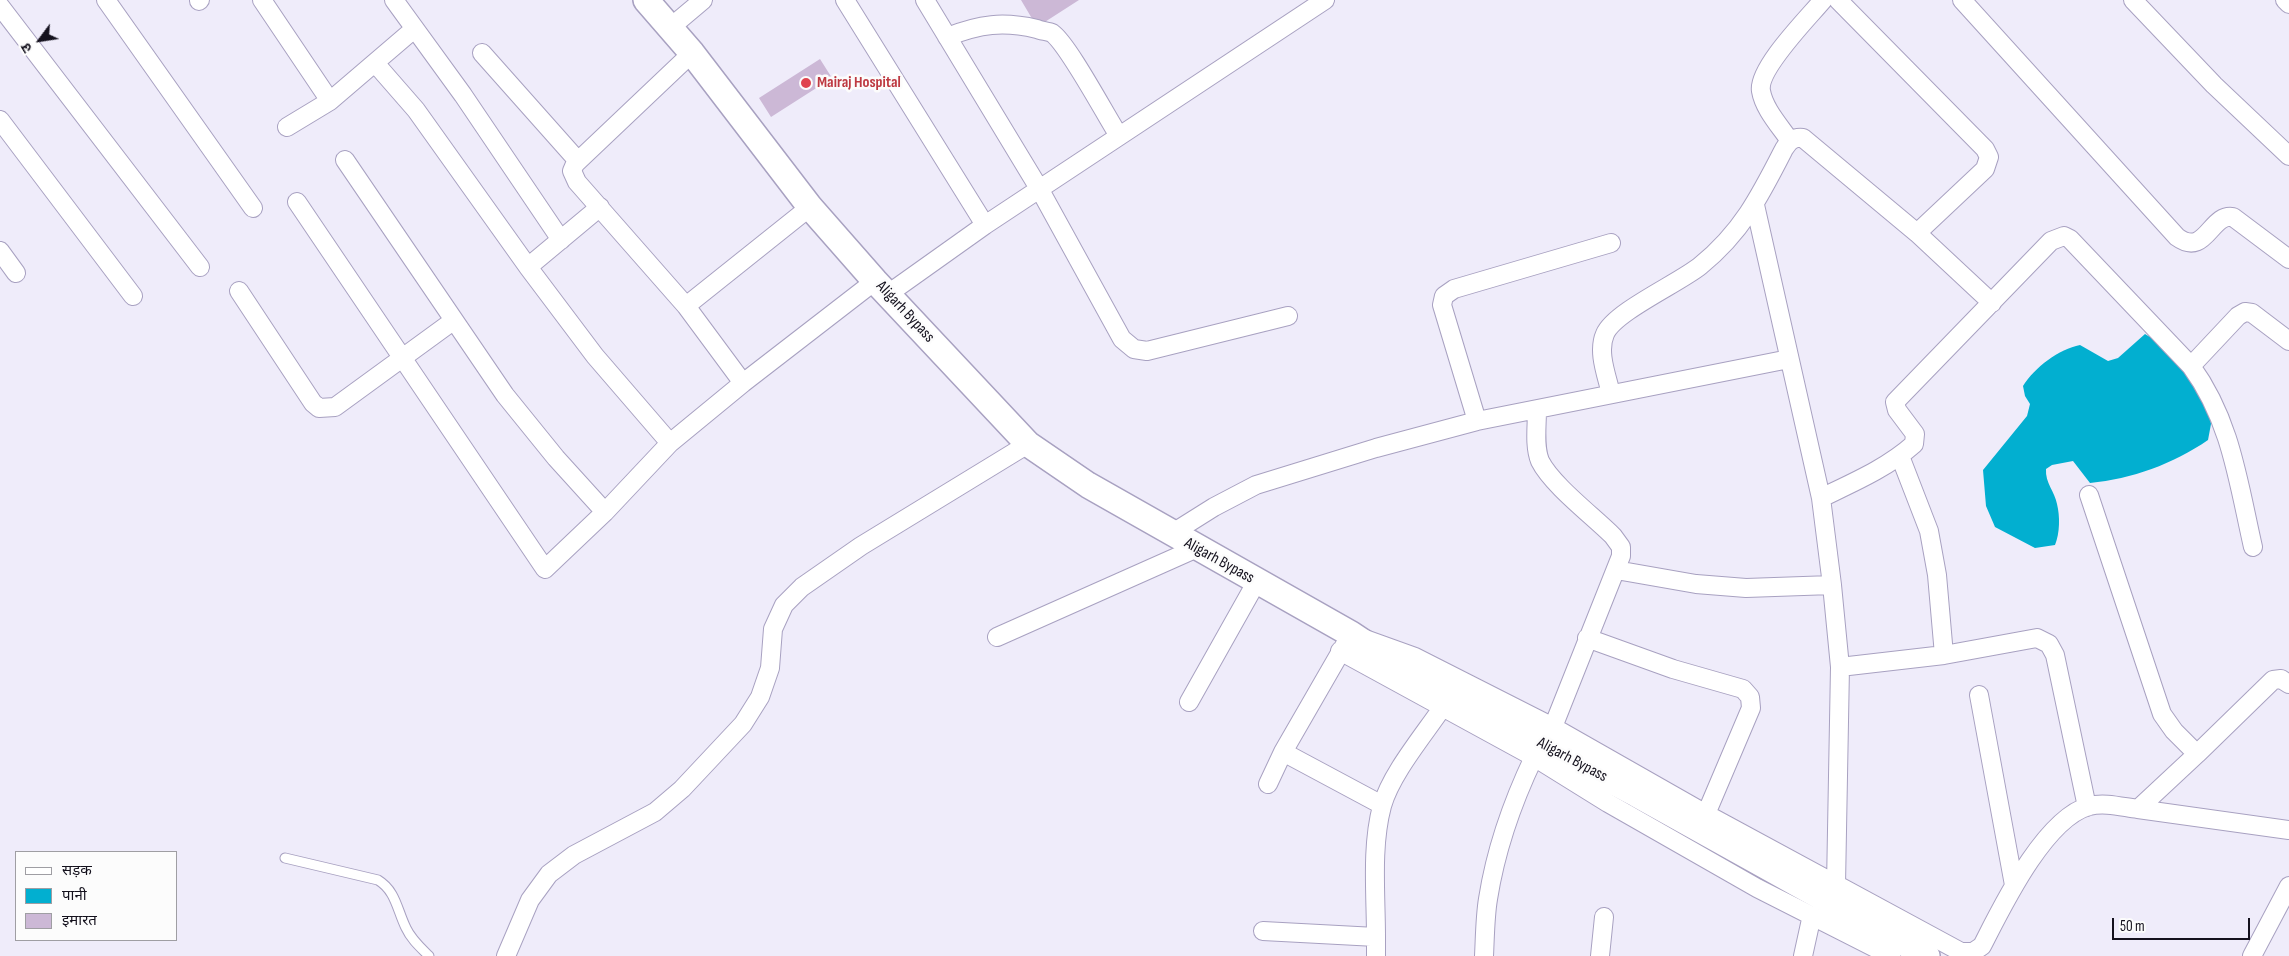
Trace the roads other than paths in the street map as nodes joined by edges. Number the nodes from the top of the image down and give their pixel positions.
1 (106, 0) edge
2 (262, 0) edge
3 (394, 0) edge
4 (646, 0) edge
5 (703, 0) edge
6 (845, 0) edge
7 (925, 0) edge
8 (1325, 0) edge
9 (1823, 0) edge
10 (1838, 0) edge
11 (1962, 0) edge
12 (2133, 0) edge
13 (2285, 0) edge
14 (2289, 4) edge
15 (0, 6) edge
16 (672, 27) junction
17 (413, 30) junction
18 (948, 37) junction
19 (482, 53) dead end
20 (692, 53) junction
21 (375, 63) junction
22 (330, 100) junction
23 (0, 120) edge
24 (287, 126) dead end
25 (1119, 136) junction
26 (1790, 141) junction
27 (2289, 156) edge
28 (345, 160) dead end
29 (578, 161) junction
30 (1040, 190) junction
31 (297, 202) dead end
32 (1755, 205) junction
33 (600, 207) junction
34 (810, 207) junction
35 (253, 208) dead end
36 (985, 225) junction
37 (1917, 233) junction
38 (561, 240) junction
39 (1611, 243) dead end
40 (0, 251) edge
41 (2289, 259) edge
42 (200, 267) dead end
43 (528, 267) junction
44 (16, 273) dead end
45 (881, 287) junction
46 (239, 291) dead end
47 (133, 296) dead end
48 (1992, 303) junction
49 (686, 306) junction
50 (1288, 316) dead end
51 (453, 321) junction
52 (2289, 342) edge
53 (402, 358) junction
54 (1788, 359) junction
55 (2191, 366) junction
56 (743, 383) junction
57 (1612, 394) junction
58 (1537, 410) junction
59 (1477, 421) junction
60 (670, 444) junction
61 (1028, 444) junction
62 (1900, 456) junction
63 (2090, 495) dead end
64 (1822, 498) junction
65 (605, 512) junction
66 (1171, 534) junction
67 (2253, 546) dead end
68 (1197, 548) junction
69 (1616, 570) junction
70 (1257, 581) junction
71 (1832, 585) junction
72 (997, 636) dead end
73 (1587, 638) junction
74 (1346, 642) junction
75 (1944, 655) junction
76 (1840, 667) junction
77 (2289, 684) edge
78 (1979, 694) dead end
79 (1189, 702) dead end
80 (1442, 708) junction
81 (1553, 727) junction
82 (1282, 752) junction
83 (2197, 754) junction
84 (1534, 757) junction
85 (1268, 784) dead end
86 (1382, 805) junction
87 (2087, 807) junction
88 (2138, 809) junction
89 (1706, 814) junction
90 (2289, 830) edge
91 (285, 858) dead end
92 (1836, 885) junction
93 (2014, 885) junction
94 (2289, 886) edge
95 (1812, 915) junction
96 (1604, 917) dead end
97 (1263, 931) dead end
98 (1376, 937) junction
99 (429, 956) edge
100 (506, 956) edge
101 (1376, 956) edge
102 (1484, 956) edge
103 (1600, 956) edge
104 (1803, 956) edge
105 (1890, 956) edge
106 (1927, 956) edge
107 (2252, 956) edge

1 - 35 street
2 - 22 street
3 - 17 street
4 - 16 main road, Aligarh Bypass
5 - 16 street
6 - 36 street
7 - 18 street
8 - 25 street
9 - 26 street
10 - 37 street
11 - 41 street
12 - 27 street
13 - 14 street
15 - 42 street
16 - 20 main road, Aligarh Bypass
17 - 21 street
17 - 38 street
18 - 25 street
18 - 30 street
19 - 29 street
20 - 29 street
20 - 34 main road, Aligarh Bypass
21 - 22 street
21 - 43 street
22 - 24 street
23 - 47 street
25 - 30 street
26 - 32 street
26 - 37 street
28 - 51 street
29 - 33 street
30 - 36 street
30 - 50 street
31 - 53 street
32 - 54 street
32 - 57 street
33 - 38 street
33 - 49 street
34 - 45 main road, Aligarh Bypass
34 - 49 street
36 - 45 street
37 - 48 street
38 - 43 street
39 - 59 street
40 - 44 street
43 - 60 street
45 - 56 street
45 - 61 main road, Aligarh Bypass
46 - 53 street
48 - 55 street
48 - 62 street
49 - 56 street
51 - 53 street
51 - 65 street
52 - 55 street
53 - 65 street
54 - 57 street
54 - 64 street
55 - 67 street
56 - 60 street
57 - 58 street
58 - 59 street
58 - 69 street
59 - 66 street
60 - 65 street
61 - 66 main road, Aligarh Bypass
61 - 100 street
62 - 64 street
62 - 75 street
63 - 83 street
64 - 71 street
66 - 68 main road, Aligarh Bypass
68 - 70 main road, Aligarh Bypass
68 - 72 street
69 - 71 street
69 - 73 street
70 - 74 main road, Aligarh Bypass
70 - 79 street
71 - 76 street
73 - 81 street
73 - 89 street
74 - 80 street
74 - 81 street
74 - 82 street
74 - 106 main road, Aligarh Bypass
75 - 76 street
75 - 87 street
76 - 92 street
77 - 83 street
78 - 93 street
80 - 84 street
80 - 86 street
81 - 89 street
82 - 85 street
82 - 86 street
83 - 88 street
84 - 95 street
84 - 102 street
86 - 98 street
87 - 88 street
87 - 93 street
88 - 90 street
89 - 92 street
91 - 99 lane
92 - 93 street
94 - 107 street
95 - 104 street
95 - 105 street
96 - 103 street
97 - 98 street
98 - 101 street

